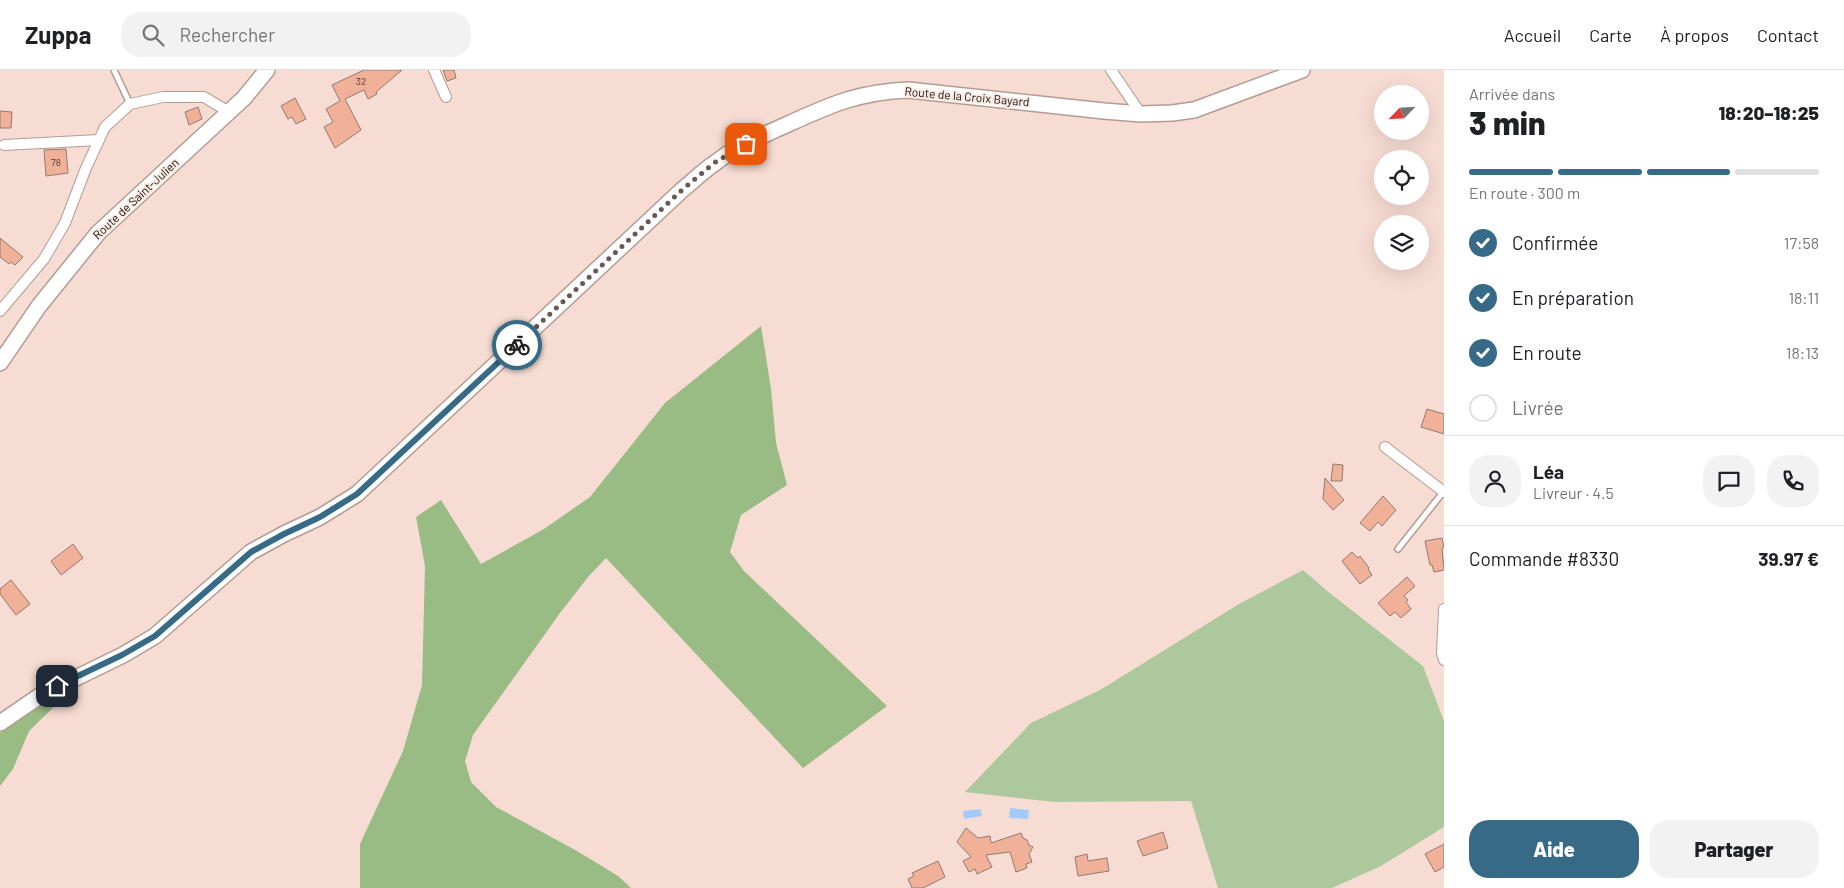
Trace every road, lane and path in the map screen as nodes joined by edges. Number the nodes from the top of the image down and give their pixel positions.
1 (114, 70) edge
2 (267, 70) edge
3 (434, 70) edge
4 (1111, 70) edge
5 (1302, 70) edge
6 (446, 98) dead end
7 (130, 104) junction
8 (229, 112) junction
9 (1141, 114) junction
10 (99, 140) junction
11 (4, 146) dead end
12 (0, 311) edge
13 (0, 363) edge
14 (1385, 447) dead end
15 (1444, 492) edge
16 (1398, 549) dead end
17 (1444, 609) edge
18 (1444, 660) edge
19 (0, 723) edge

1 - 7 lane
2 - 8 main road, Route de Saint-Julien
3 - 6 street
4 - 9 street
5 - 9 main road, Route de la Croix Bayard
7 - 8 street
7 - 10 street
8 - 13 main road, Route de Saint-Julien
9 - 19 main road, Route de la Croix Bayard
10 - 11 street
10 - 12 street
14 - 15 street
15 - 16 lane
17 - 18 street

